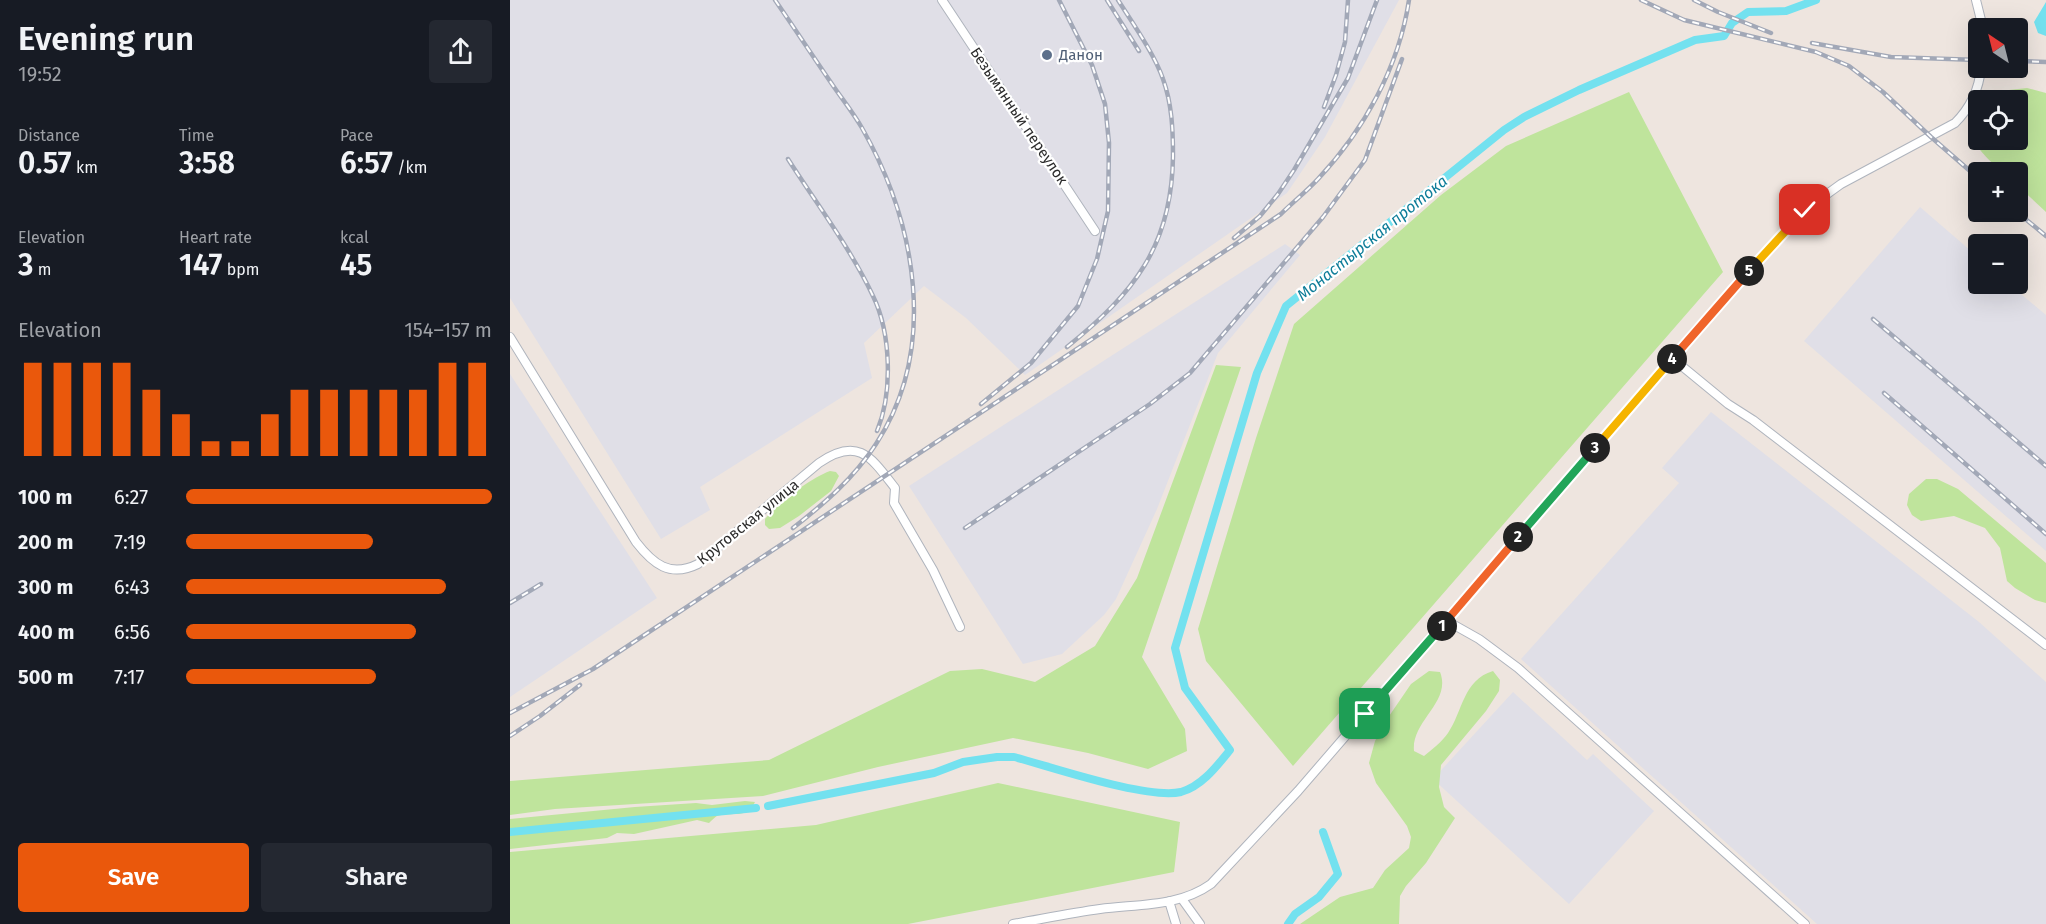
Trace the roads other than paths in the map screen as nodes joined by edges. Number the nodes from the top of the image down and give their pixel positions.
1 (942, 0) edge
2 (1976, 0) edge
3 (1980, 18) edge
4 (1980, 78) edge
5 (1095, 231) dead end
6 (510, 337) edge
7 (1672, 358) junction
8 (1446, 621) junction
9 (960, 627) dead end
10 (2046, 645) edge
11 (1182, 899) junction
12 (1169, 901) junction
13 (1013, 924) edge
14 (1176, 924) edge
15 (1200, 924) edge
16 (1805, 924) edge

1 - 5 street, Безымянный переулок
2 - 3 street
4 - 7 street
6 - 9 street, Крутовская улица
7 - 8 street
7 - 10 street
8 - 11 street
8 - 16 street
11 - 12 street
11 - 15 street
12 - 13 street
12 - 14 street

